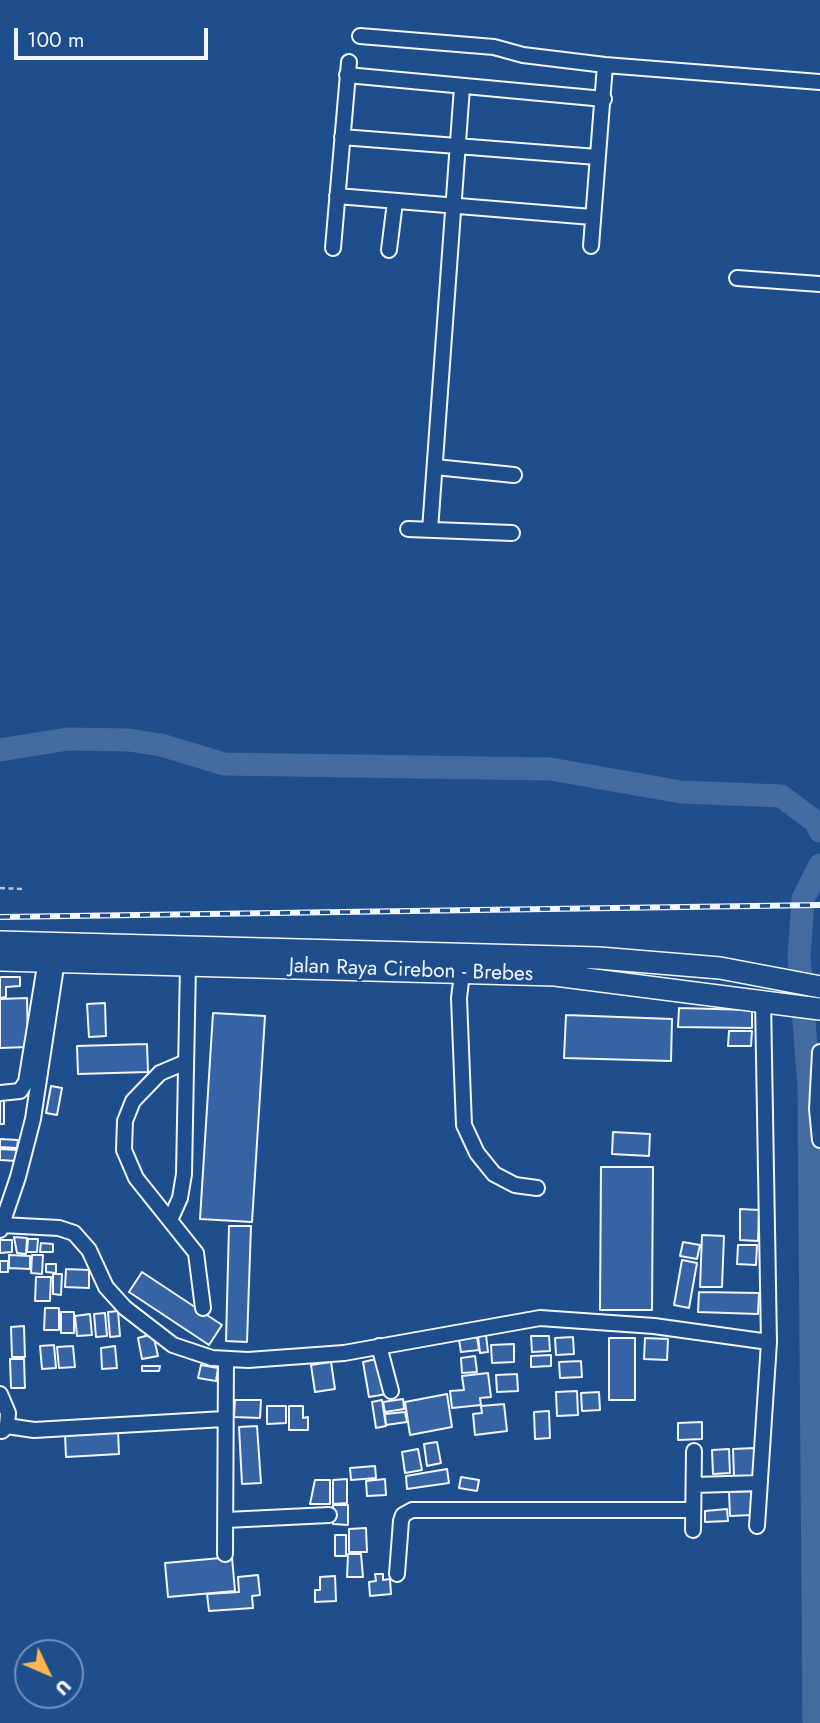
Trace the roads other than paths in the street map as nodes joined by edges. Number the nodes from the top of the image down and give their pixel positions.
1 (360, 36) dead end
2 (605, 65) junction
3 (820, 82) edge
4 (462, 88) junction
5 (604, 99) junction
6 (342, 137) junction
7 (458, 146) junction
8 (597, 157) junction
9 (337, 196) junction
10 (395, 202) junction
11 (455, 208) junction
12 (592, 217) junction
13 (591, 246) dead end
14 (333, 248) dead end
15 (389, 250) dead end
16 (737, 278) dead end
17 (820, 284) edge
18 (435, 467) junction
19 (514, 475) dead end
20 (408, 528) dead end
21 (430, 530) junction
22 (512, 533) dead end
23 (0, 942) edge
24 (0, 960) edge
25 (52, 960) junction
26 (464, 963) junction
27 (188, 965) junction
28 (813, 985) edge
29 (766, 1001) junction
30 (813, 1008) edge
31 (820, 1052) edge
32 (186, 1062) junction
33 (0, 1093) edge
34 (820, 1140) edge
35 (537, 1188) dead end
36 (171, 1218) junction
37 (1, 1228) edge
38 (203, 1308) dead end
39 (769, 1342) junction
40 (379, 1346) junction
41 (226, 1359) junction
42 (391, 1391) dead end
43 (0, 1394) edge
44 (224, 1419) junction
45 (3, 1430) edge
46 (694, 1451) dead end
47 (760, 1483) junction
48 (694, 1485) junction
49 (692, 1510) junction
50 (329, 1515) dead end
51 (226, 1520) junction
52 (757, 1526) dead end
53 (693, 1530) dead end
54 (225, 1554) dead end
55 (397, 1574) dead end

1 - 2 street
2 - 3 street
2 - 5 street
4 - 5 street
4 - 6 street
4 - 7 street
5 - 8 street
6 - 7 street
6 - 9 street
7 - 8 street
7 - 11 street
8 - 12 street
9 - 10 street
9 - 14 street
10 - 11 street
10 - 15 street
11 - 12 street
11 - 18 street
12 - 13 street
16 - 17 street
18 - 19 street
18 - 21 street
20 - 21 street
21 - 22 street
23 - 26 highway, Jalan Raya Cirebon - Brebes
24 - 25 highway, Jalan Raya Cirebon - Brebes
25 - 27 highway, Jalan Raya Cirebon - Brebes
25 - 33 street
25 - 37 street
26 - 27 highway, Jalan Raya Cirebon - Brebes
26 - 28 highway, Jalan Raya Cirebon - Brebes
26 - 29 highway, Jalan Raya Cirebon - Brebes
26 - 35 street
27 - 32 street
29 - 30 highway, Jalan Raya Cirebon - Brebes
29 - 39 street
31 - 34 street
32 - 36 street
32 - 36 street
36 - 38 street
37 - 41 street
39 - 40 street
39 - 47 street
40 - 41 street
40 - 42 street
41 - 44 street
43 - 45 street
44 - 45 street
44 - 51 street
46 - 48 street
47 - 48 street
47 - 52 street
48 - 49 street
49 - 53 street
49 - 55 street
50 - 51 street
51 - 54 street

